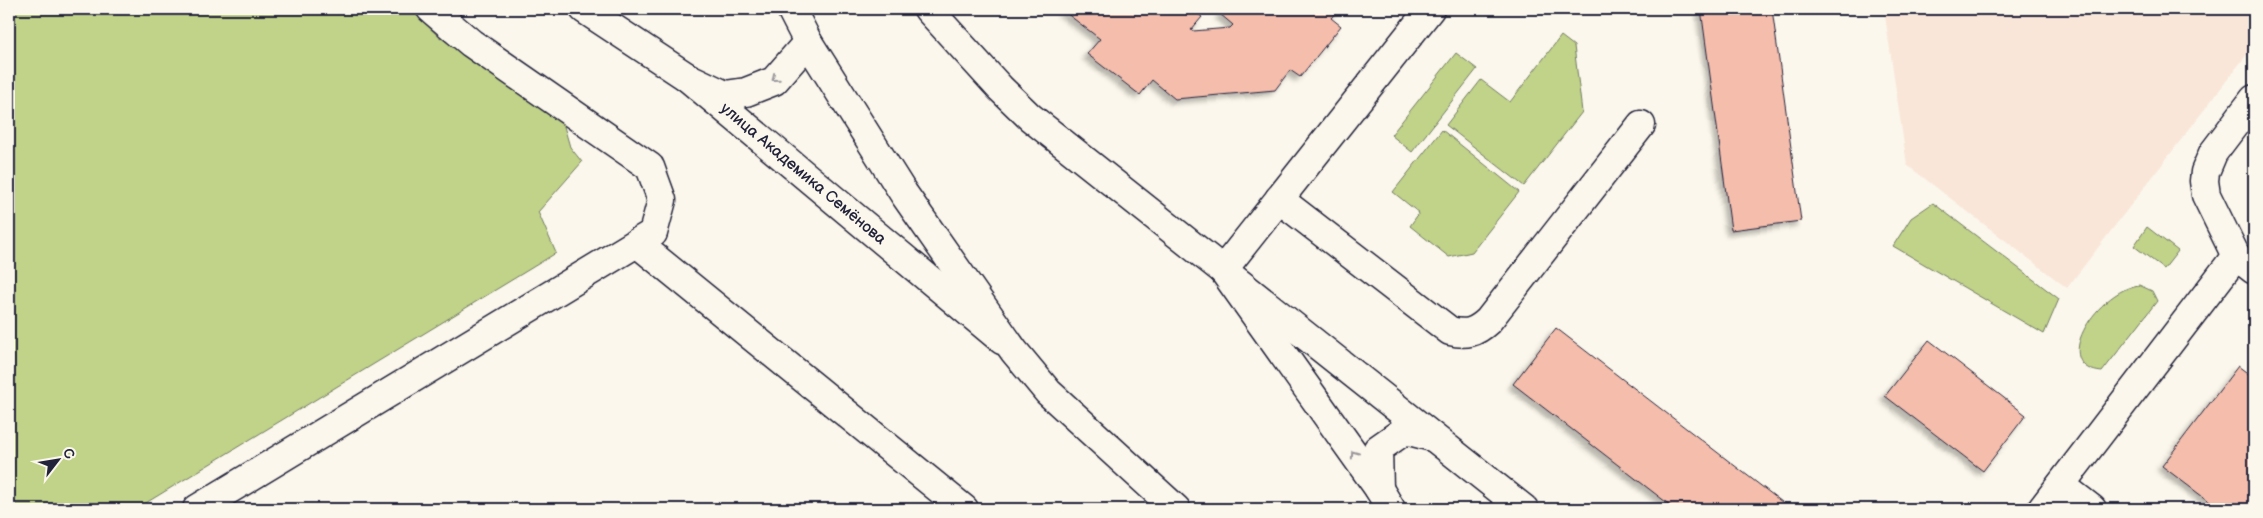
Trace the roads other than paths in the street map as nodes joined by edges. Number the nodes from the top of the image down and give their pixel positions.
1 (431, 9) edge
2 (584, 9) edge
3 (791, 9) edge
4 (928, 9) edge
5 (1430, 9) edge
6 (808, 42) junction
7 (687, 77) junction
8 (2254, 99) edge
9 (1641, 125) dead end
10 (1279, 199) junction
11 (636, 243) junction
12 (2245, 263) edge
13 (1223, 270) junction
14 (1014, 351) junction
15 (1433, 437) junction
16 (2061, 485) junction
17 (1385, 499) edge
18 (197, 509) edge
19 (964, 509) edge
20 (1176, 509) edge
21 (1524, 509) edge
22 (2042, 509) edge
23 (2092, 509) edge

1 - 11 street
2 - 7 street, улица Академика Семёнова
3 - 6 street, улица Академика Семёнова
4 - 13 street
5 - 10 street
6 -> 7 street
6 - 14 street, улица Академика Семёнова
7 - 14 street, улица Академика Семёнова
8 - 12 street
9 - 10 street
10 - 13 street
11 - 18 street
11 - 19 street
12 - 16 street
13 - 15 street
17 -> 13 street
14 - 20 street, улица Академика Семёнова
15 - 17 street
15 - 21 street
16 - 22 street
16 - 23 street

